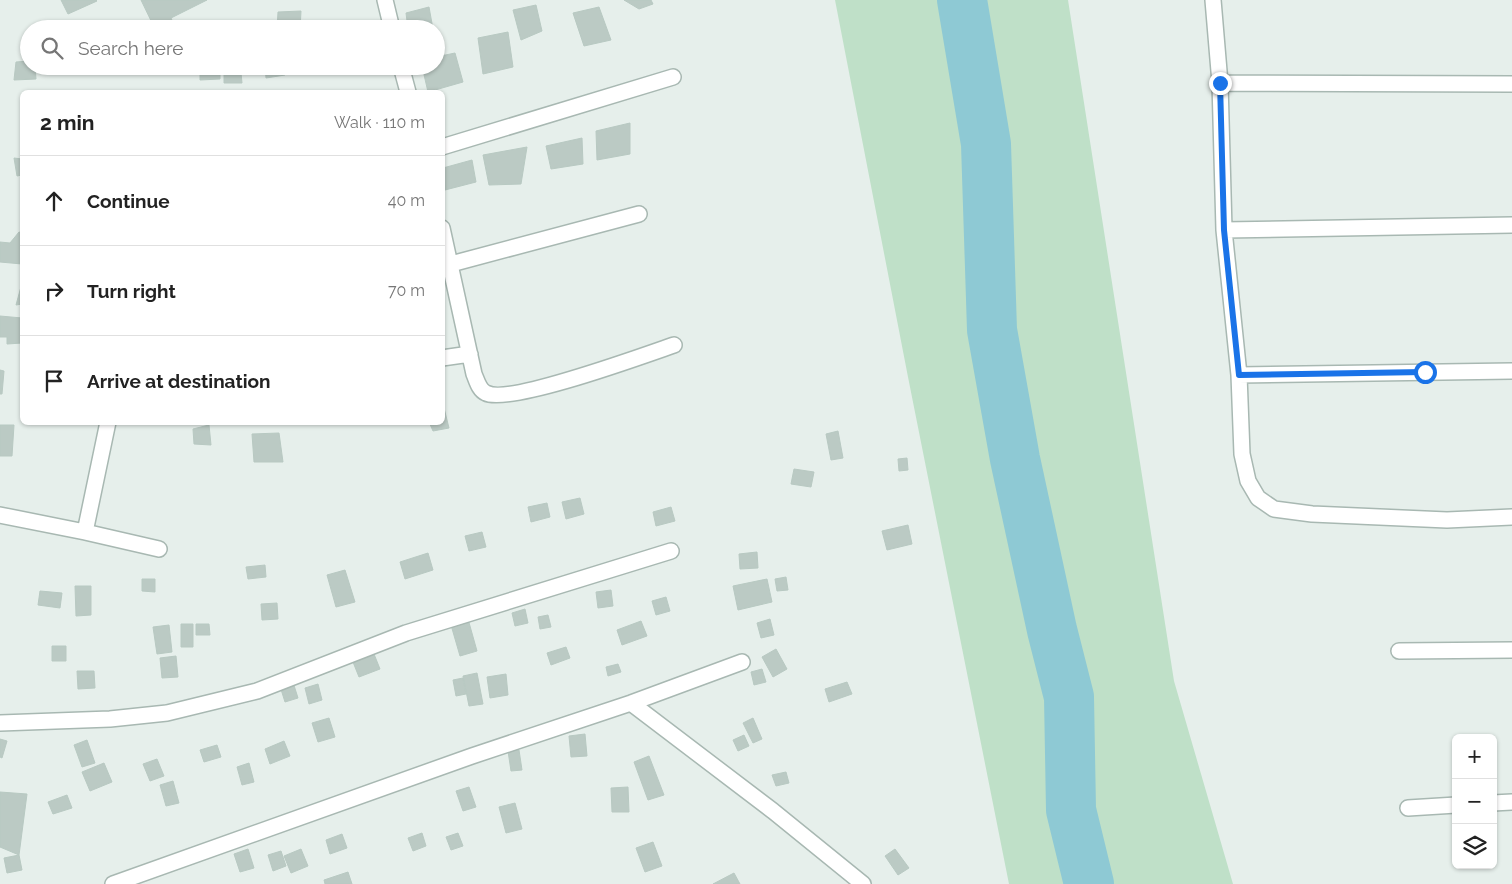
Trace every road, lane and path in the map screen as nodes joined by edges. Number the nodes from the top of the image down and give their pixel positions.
1 (385, 0) edge
2 (1213, 0) edge
3 (390, 20) edge
4 (403, 75) edge
5 (673, 77) dead end
6 (1220, 83) junction
7 (1512, 84) edge
8 (407, 90) edge
9 (445, 146) edge
10 (639, 214) dead end
11 (1512, 225) edge
12 (1224, 230) junction
13 (445, 239) edge
14 (450, 264) junction
15 (674, 345) dead end
16 (470, 354) junction
17 (445, 358) edge
18 (1512, 371) edge
19 (1239, 375) junction
20 (107, 425) edge
21 (0, 515) edge
22 (1512, 517) edge
23 (85, 532) junction
24 (159, 549) dead end
25 (671, 550) dead end
26 (1512, 650) edge
27 (1399, 651) dead end
28 (742, 662) dead end
29 (631, 703) junction
30 (0, 723) edge
31 (1512, 802) edge
32 (1497, 803) edge
33 (1452, 805) edge
34 (1408, 808) dead end
35 (113, 884) edge
36 (863, 884) edge

1 - 3 street
2 - 6 street
4 - 8 street
5 - 9 street
6 - 7 street
6 - 12 street
10 - 14 street
11 - 12 street
12 - 19 street
13 - 14 street
14 - 16 street
15 - 16 street
16 - 17 street
18 - 19 street
19 - 22 street
20 - 23 street
21 - 23 street
23 - 24 street
25 - 30 street
26 - 27 street
28 - 29 street
29 - 35 street
29 - 36 street
31 - 32 street
33 - 34 street

